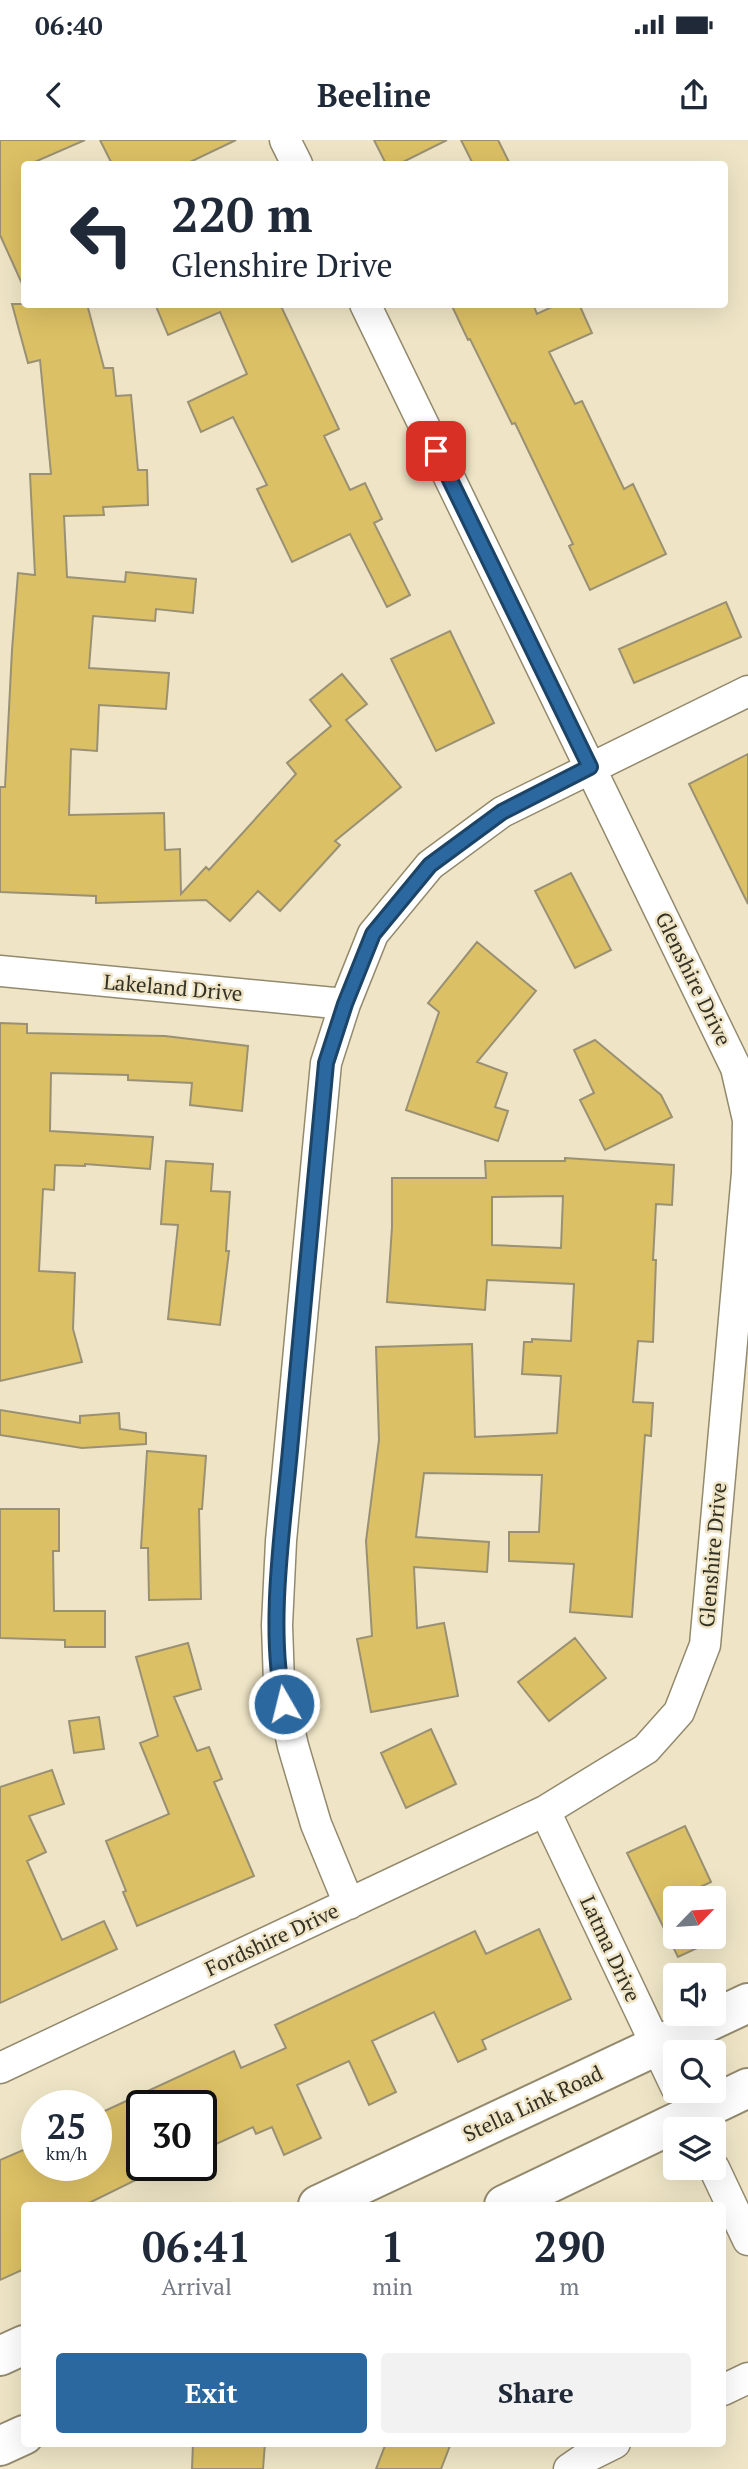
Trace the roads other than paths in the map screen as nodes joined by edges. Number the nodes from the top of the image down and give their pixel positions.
1 (285, 140) edge
2 (296, 161) edge
3 (367, 308) edge
4 (748, 691) edge
5 (590, 767) junction
6 (0, 971) edge
7 (345, 1004) junction
8 (545, 1811) junction
9 (349, 1903) junction
10 (748, 2003) edge
11 (656, 2047) junction
12 (0, 2068) edge
13 (748, 2088) edge
14 (685, 2106) edge
15 (720, 2180) edge
16 (324, 2202) edge
17 (509, 2202) edge
18 (748, 2240) edge
19 (21, 2346) edge
20 (0, 2357) edge
21 (748, 2378) edge
22 (726, 2389) edge
23 (21, 2436) edge
24 (0, 2446) edge
25 (607, 2447) edge
26 (569, 2469) edge

1 - 2 street
3 - 5 street, Glenshire Drive
4 - 5 street
5 - 7 street
5 - 8 street, Glenshire Drive
6 - 7 street, Lakeland Drive
7 - 9 street
8 - 9 street, Fordshire Drive
8 - 11 street, Latma Drive
9 - 12 street, Fordshire Drive
10 - 11 main road, Stella Link Road
11 - 14 street, Latma Drive
11 - 16 main road, Stella Link Road
13 - 14 main road
14 - 17 main road
15 - 18 street
19 - 20 main road
21 - 22 street
23 - 24 main road
25 - 26 street

